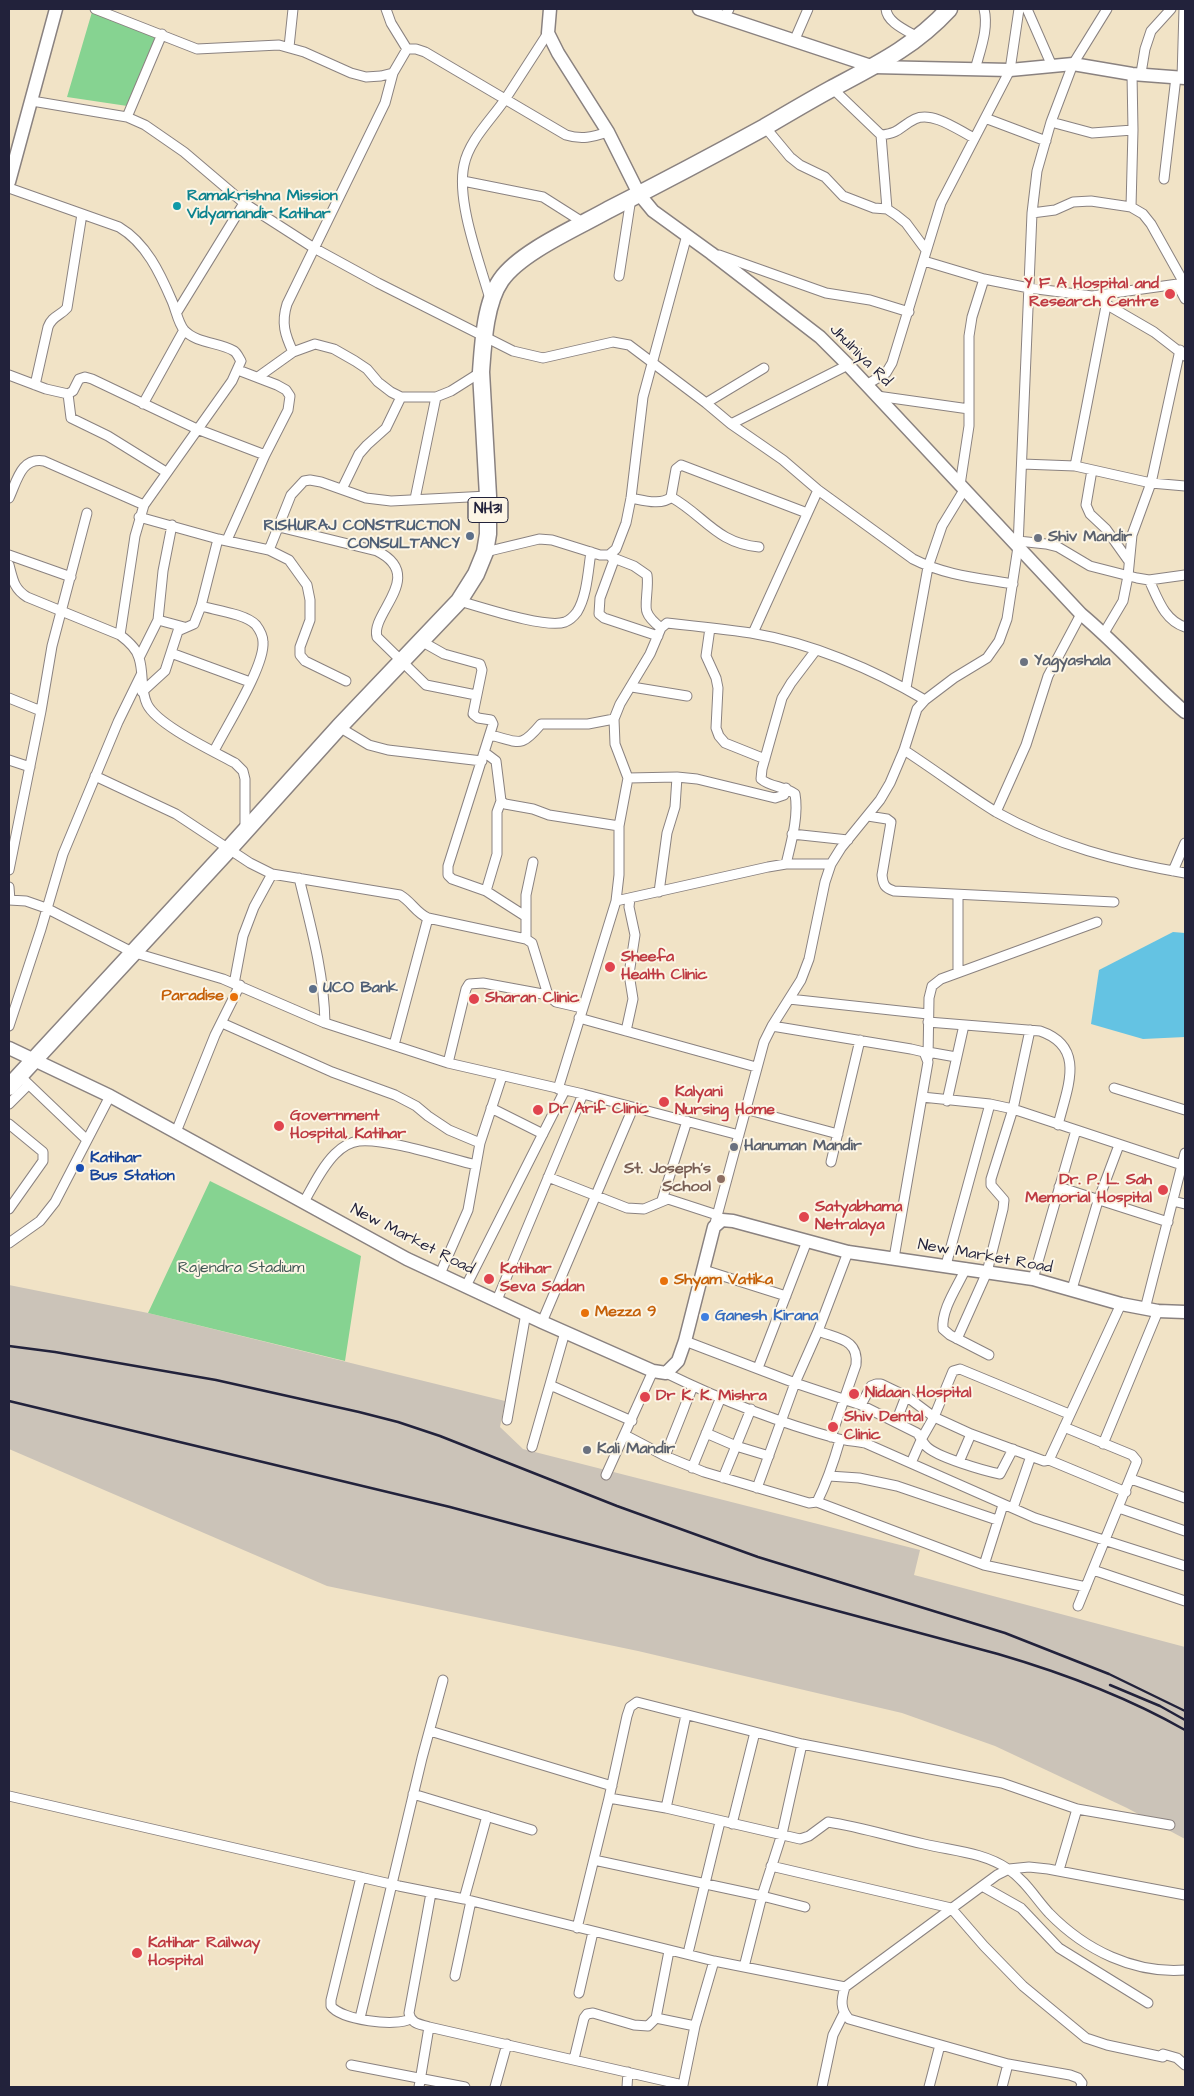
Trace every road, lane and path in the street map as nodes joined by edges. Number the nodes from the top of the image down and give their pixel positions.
1 (56, 9) edge
2 (96, 9) edge
3 (293, 9) edge
4 (386, 9) edge
5 (550, 9) edge
6 (808, 9) edge
7 (886, 9) edge
8 (950, 9) edge
9 (984, 9) edge
10 (1019, 9) edge
11 (1027, 9) edge
12 (1107, 9) edge
13 (1171, 9) edge
14 (1184, 9) edge
15 (704, 10) edge
16 (121, 13) edge
17 (726, 14) edge
18 (548, 33) junction
19 (162, 34) junction
20 (919, 38) junction
21 (795, 39) junction
22 (289, 47) junction
23 (407, 49) junction
24 (1073, 64) junction
25 (1052, 66) junction
26 (874, 67) junction
27 (975, 70) junction
28 (1010, 70) junction
29 (393, 73) junction
30 (1136, 73) junction
31 (1181, 78) edge
32 (832, 88) junction
33 (506, 99) junction
34 (32, 101) junction
35 (127, 117) junction
36 (985, 118) junction
37 (1051, 122) junction
38 (765, 127) junction
39 (1133, 130) junction
40 (608, 132) junction
41 (881, 135) junction
42 (974, 138) junction
43 (1046, 141) junction
44 (1164, 179) dead end
45 (462, 181) junction
46 (9, 182) edge
47 (9, 188) edge
48 (635, 196) junction
49 (244, 203) junction
50 (1131, 207) junction
51 (887, 209) junction
52 (1032, 213) junction
53 (82, 214) junction
54 (584, 224) junction
55 (687, 235) junction
56 (314, 248) junction
57 (926, 250) junction
58 (711, 253) junction
59 (924, 261) junction
60 (619, 276) dead end
61 (984, 279) junction
62 (1182, 283) edge
63 (1029, 288) junction
64 (1092, 296) junction
65 (1185, 299) edge
66 (491, 302) junction
67 (1106, 306) junction
68 (176, 312) junction
69 (909, 312) junction
70 (184, 330) junction
71 (484, 336) junction
72 (293, 352) junction
73 (1182, 353) edge
74 (654, 363) junction
75 (848, 365) junction
76 (764, 368) dead end
77 (238, 370) junction
78 (481, 372) junction
79 (9, 375) edge
80 (258, 377) junction
81 (35, 385) junction
82 (866, 385) junction
83 (68, 394) junction
84 (401, 396) junction
85 (877, 396) junction
86 (436, 397) junction
87 (706, 403) junction
88 (143, 404) junction
89 (969, 409) junction
90 (731, 424) junction
91 (197, 429) junction
92 (265, 455) junction
93 (1022, 464) junction
94 (1075, 466) junction
95 (1092, 470) junction
96 (166, 472) junction
97 (1151, 483) junction
98 (1185, 486) edge
99 (962, 488) junction
100 (342, 489) junction
101 (818, 490) junction
102 (488, 496) junction
103 (671, 497) junction
104 (9, 498) edge
105 (631, 498) junction
106 (415, 499) junction
107 (144, 505) junction
108 (87, 513) dead end
109 (807, 513) junction
110 (139, 517) junction
111 (172, 525) junction
112 (279, 527) junction
113 (222, 540) junction
114 (1018, 544) junction
115 (758, 548) dead end
116 (269, 550) junction
117 (485, 552) junction
118 (591, 552) junction
119 (9, 555) edge
120 (611, 557) junction
121 (1128, 560) junction
122 (9, 566) edge
123 (928, 567) junction
124 (1185, 575) edge
125 (1128, 576) junction
126 (70, 578) junction
127 (1149, 580) junction
128 (1013, 584) junction
129 (460, 601) junction
130 (201, 606) junction
131 (60, 611) junction
132 (1081, 614) junction
133 (158, 620) junction
134 (184, 627) junction
135 (1185, 627) edge
136 (710, 628) junction
137 (659, 632) junction
138 (753, 633) junction
139 (1104, 633) junction
140 (120, 635) junction
141 (421, 640) junction
142 (816, 650) junction
143 (171, 653) junction
144 (140, 658) junction
145 (401, 661) junction
146 (141, 674) junction
147 (346, 681) dead end
148 (250, 682) junction
149 (632, 687) junction
150 (906, 688) junction
151 (142, 692) junction
152 (476, 695) junction
153 (687, 696) dead end
154 (9, 698) edge
155 (925, 700) junction
156 (41, 711) junction
157 (1185, 712) edge
158 (614, 719) junction
159 (339, 727) junction
160 (490, 734) junction
161 (904, 750) junction
162 (214, 751) junction
163 (483, 756) junction
164 (765, 759) junction
165 (9, 760) edge
166 (30, 767) junction
167 (95, 776) junction
168 (677, 777) junction
169 (628, 778) junction
170 (786, 788) junction
171 (501, 801) junction
172 (996, 812) junction
173 (868, 816) junction
174 (619, 826) junction
175 (245, 831) junction
176 (792, 834) junction
177 (848, 840) junction
178 (1185, 843) edge
179 (229, 849) junction
180 (534, 862) dead end
181 (786, 864) junction
182 (831, 864) junction
183 (9, 870) edge
184 (1173, 871) junction
185 (1185, 873) edge
186 (272, 874) junction
187 (299, 878) junction
188 (9, 887) edge
189 (486, 891) junction
190 (659, 892) junction
191 (958, 895) junction
192 (630, 898) junction
193 (10, 900) edge
194 (616, 901) junction
195 (1114, 902) dead end
196 (46, 908) junction
197 (525, 916) junction
198 (428, 918) junction
199 (1096, 922) dead end
200 (526, 939) junction
201 (132, 952) junction
202 (958, 972) junction
203 (237, 984) junction
204 (548, 995) junction
205 (789, 999) junction
206 (582, 1008) junction
207 (579, 1018) junction
208 (928, 1018) junction
209 (222, 1023) junction
210 (324, 1023) junction
211 (964, 1025) junction
212 (9, 1026) edge
213 (772, 1026) junction
214 (1030, 1030) junction
215 (626, 1031) junction
216 (860, 1040) junction
217 (394, 1045) junction
218 (9, 1048) edge
219 (928, 1052) junction
220 (956, 1057) junction
221 (33, 1060) junction
222 (928, 1062) junction
223 (448, 1063) junction
224 (756, 1067) junction
225 (502, 1076) junction
226 (19, 1082) edge
227 (1114, 1088) dead end
228 (561, 1090) junction
229 (583, 1094) junction
230 (110, 1096) junction
231 (922, 1098) junction
232 (947, 1101) junction
233 (9, 1104) edge
234 (990, 1104) junction
235 (491, 1108) junction
236 (633, 1108) junction
237 (745, 1109) junction
238 (1013, 1109) junction
239 (1185, 1110) edge
240 (688, 1121) junction
241 (9, 1124) edge
242 (1058, 1125) junction
243 (1076, 1130) junction
244 (176, 1132) junction
245 (543, 1134) junction
246 (838, 1134) junction
247 (739, 1135) junction
248 (87, 1140) junction
249 (480, 1143) junction
250 (1119, 1145) junction
251 (1185, 1153) edge
252 (831, 1162) dead end
253 (476, 1165) junction
254 (1184, 1166) edge
255 (548, 1176) junction
256 (1059, 1187) junction
257 (597, 1196) junction
258 (662, 1200) junction
259 (1098, 1201) junction
260 (1173, 1201) junction
261 (304, 1202) junction
262 (1185, 1204) edge
263 (9, 1209) edge
264 (716, 1221) junction
265 (1168, 1222) junction
266 (807, 1241) junction
267 (9, 1243) edge
268 (848, 1252) junction
269 (894, 1258) junction
270 (946, 1265) junction
271 (966, 1268) junction
272 (704, 1270) junction
273 (987, 1272) junction
274 (440, 1274) junction
275 (1033, 1279) junction
276 (466, 1286) junction
277 (1072, 1289) junction
278 (786, 1296) junction
279 (497, 1300) junction
280 (1121, 1304) junction
281 (1151, 1310) junction
282 (1185, 1312) edge
283 (526, 1313) junction
284 (542, 1322) junction
285 (818, 1331) junction
286 (565, 1332) junction
287 (957, 1339) junction
288 (686, 1341) junction
289 (990, 1355) dead end
290 (758, 1368) junction
291 (653, 1370) junction
292 (666, 1373) junction
293 (795, 1383) junction
294 (550, 1385) junction
295 (693, 1386) junction
296 (906, 1396) junction
297 (721, 1397) junction
298 (844, 1401) junction
299 (861, 1405) junction
300 (751, 1409) junction
301 (1069, 1414) junction
302 (934, 1417) junction
303 (506, 1420) dead end
304 (781, 1420) junction
305 (632, 1421) junction
306 (896, 1422) junction
307 (1064, 1427) junction
308 (706, 1433) junction
309 (971, 1434) junction
310 (626, 1436) junction
311 (836, 1438) junction
312 (922, 1438) junction
313 (1103, 1444) junction
314 (736, 1446) junction
315 (532, 1447) dead end
316 (1013, 1449) junction
317 (665, 1456) junction
318 (769, 1456) junction
319 (1031, 1456) junction
320 (1049, 1460) junction
321 (959, 1462) junction
322 (911, 1463) junction
323 (692, 1468) junction
324 (606, 1475) dead end
325 (829, 1476) junction
326 (723, 1478) junction
327 (1130, 1479) junction
328 (757, 1488) junction
329 (1126, 1492) junction
330 (1185, 1498) edge
331 (816, 1502) junction
332 (1003, 1504) junction
333 (1013, 1508) junction
334 (1119, 1508) junction
335 (997, 1520) junction
336 (1185, 1532) edge
337 (1106, 1539) junction
338 (984, 1565) junction
339 (1185, 1566) edge
340 (1092, 1570) junction
341 (1086, 1587) junction
342 (1185, 1601) edge
343 (1078, 1606) dead end
344 (442, 1680) dead end
345 (686, 1715) junction
346 (430, 1730) junction
347 (755, 1732) junction
348 (802, 1744) junction
349 (612, 1786) junction
350 (413, 1794) junction
351 (9, 1796) edge
352 (609, 1798) junction
353 (666, 1808) junction
354 (1077, 1809) junction
355 (487, 1816) junction
356 (720, 1822) junction
357 (732, 1824) junction
358 (1170, 1825) dead end
359 (532, 1830) dead end
360 (782, 1834) junction
361 (594, 1860) junction
362 (771, 1866) junction
363 (1009, 1869) junction
364 (1059, 1870) junction
365 (360, 1877) junction
366 (990, 1881) junction
367 (391, 1884) junction
368 (704, 1884) junction
369 (431, 1893) junction
370 (1185, 1895) edge
371 (762, 1896) junction
372 (468, 1900) junction
373 (805, 1907) dead end
374 (951, 1908) junction
375 (578, 1928) junction
376 (593, 1932) junction
377 (689, 1949) dead end
378 (669, 1950) junction
379 (714, 1961) junction
380 (744, 1967) junction
381 (1185, 1970) edge
382 (455, 1976) dead end
383 (845, 1987) junction
384 (578, 1993) dead end
385 (1148, 2003) dead end
386 (844, 2013) junction
387 (360, 2018) junction
388 (656, 2018) junction
389 (410, 2019) junction
390 (695, 2026) junction
391 (429, 2027) junction
392 (507, 2044) junction
393 (940, 2045) junction
394 (574, 2059) junction
395 (1008, 2064) junction
396 (352, 2065) dead end
397 (1185, 2065) edge
398 (628, 2072) junction
399 (421, 2078) junction
400 (683, 2086) edge
401 (419, 2087) edge
402 (465, 2087) edge
403 (495, 2087) edge
404 (627, 2087) edge
405 (822, 2087) edge
406 (929, 2087) edge
407 (1002, 2087) edge
408 (1081, 2087) edge

1 - 34 street
2 - 16 street
3 - 22 street
4 - 23 street
5 - 18 street
6 - 21 street
7 - 20 street
8 - 20 highway, NH31
9 - 27 street
10 - 28 street
11 - 25 street
12 - 24 street
13 - 30 street
14 - 31 street
15 - 17 street
16 - 19 street
17 - 21 street
18 - 33 street
18 - 40 street, Jhulniya Rd
19 - 22 street
19 - 35 street
20 - 26 highway, NH31
21 - 26 street
22 - 29 street
23 - 29 street
23 - 33 street
24 - 25 street
24 - 30 street
24 - 37 street
25 - 28 street
26 - 27 street
26 - 32 highway, NH31
27 - 28 street
28 - 36 street
29 - 56 street
30 - 31 street
30 - 39 street
31 - 44 street
32 - 38 highway, NH31
32 - 41 street
33 - 40 street
33 - 45 street
34 - 35 street
34 - 46 street
35 - 49 street
36 - 42 street
36 - 43 street
37 - 39 street
37 - 43 street
38 - 48 highway, NH31
38 - 51 street
39 - 50 street
40 - 48 street, Jhulniya Rd
41 - 42 street
41 - 51 street
42 - 57 street
43 - 52 street
45 - 54 street
45 - 66 street
47 - 53 street
48 - 54 highway, NH31
48 - 55 street, Jhulniya Rd
48 - 60 street
49 - 56 street
49 - 68 street
50 - 52 street
50 - 62 street
51 - 57 street
52 - 63 street
53 - 68 street
53 - 81 street
54 - 66 highway, NH31
55 - 58 street, Jhulniya Rd
55 - 74 street
56 - 71 street
56 - 72 street
57 - 59 street
58 - 69 street
58 - 75 street, Jhulniya Rd
59 - 61 street
59 - 69 street
61 - 63 street
61 - 89 street
62 - 64 street
62 - 65 street
63 - 64 street
63 - 93 street
64 - 67 street
66 - 71 highway, NH31
67 - 73 street
67 - 94 street
68 - 70 street
69 - 82 street
70 - 77 street
70 - 88 street
71 - 74 street
71 - 78 highway, NH31
72 - 80 street
72 - 84 street
73 - 97 street
74 - 87 street
74 - 105 street
75 - 82 street, Jhulniya Rd
75 - 90 street
76 - 87 street
77 - 80 street
77 - 91 street
78 - 86 street
78 - 102 highway, NH31
79 - 81 street
80 - 92 street
81 - 83 street
82 - 85 street, Jhulniya Rd
83 - 88 street
83 - 96 street
84 - 86 street
84 - 100 street
85 - 89 street
85 - 99 street, Jhulniya Rd
86 - 106 street
87 - 90 street
88 - 91 street
89 - 99 street
90 - 101 street
91 - 92 street
91 - 96 street
92 - 113 street
93 - 94 street
93 - 114 street
94 - 95 street
95 - 97 street
95 - 121 street
96 - 107 street
97 - 98 street
97 - 121 street
99 - 114 street, Jhulniya Rd
99 - 123 street
100 - 106 street
100 - 112 street
101 - 109 street
101 - 123 street
102 - 106 street
102 - 117 highway, NH31
103 - 105 street
103 - 109 street
103 - 115 street
104 - 107 street
105 - 120 street
107 - 110 street
108 - 126 street
109 - 138 street
110 - 111 street
110 - 140 street
111 - 113 street
111 - 133 street
112 - 116 street
112 - 145 street
113 - 116 street
113 - 130 street
114 - 125 street
114 - 128 street
114 - 132 street, Jhulniya Rd
116 - 147 street
117 - 118 street
117 - 129 highway, NH31
118 - 120 street
118 - 129 street
119 - 126 street
120 - 137 street
120 - 137 street
121 - 125 street
122 - 131 street
123 - 128 street
123 - 150 street
124 - 127 street
125 - 127 street
125 - 139 street
126 - 131 street
127 - 135 street
128 - 155 street
129 - 141 highway, NH31
130 - 134 street
130 - 148 street
131 - 140 street
131 - 156 street
132 - 139 street, Jhulniya Rd
132 - 172 street
133 - 134 street
133 - 144 street
134 - 143 street
136 - 137 street
136 - 138 street
136 - 164 street
137 - 149 street
138 - 142 street
139 - 157 street, Jhulniya Rd
140 - 144 street
141 - 145 highway, NH31
141 - 152 street
142 - 150 street
142 - 164 street
143 - 148 street
143 - 151 street
144 - 146 street
145 - 152 street
145 - 159 highway, NH31
146 - 151 street
146 - 167 street
148 - 162 street
149 - 153 street
149 - 158 street
150 - 155 street
151 - 162 street
152 - 160 street
154 - 156 street
155 - 161 street
156 - 166 street
158 - 160 street
158 - 169 street
159 - 163 street
159 - 175 highway, NH31
160 - 163 street
161 - 172 street
161 - 173 street
162 - 175 street
163 - 171 street
163 - 189 street
164 - 170 street
165 - 166 street
166 - 183 street
167 - 179 street
167 - 196 street
168 - 169 street
168 - 170 street
168 - 190 street
169 - 174 street
170 - 176 street
171 - 174 street
171 - 189 street
172 - 184 street
173 - 177 street
173 - 191 street
174 - 194 street
175 - 179 highway, NH31
176 - 177 street
176 - 181 street
177 - 182 street
178 - 184 street
179 - 186 street
179 - 201 highway, NH31
180 - 197 street
181 - 182 street
181 - 190 street
182 - 205 street
184 - 185 street
186 - 187 street
186 - 203 street
187 - 198 street
187 - 210 street
188 - 193 street
189 - 197 street
190 - 192 street
191 - 195 street
191 - 202 street
192 - 194 street
192 - 215 street
193 - 196 street
194 - 206 street
196 - 201 street
196 - 212 street
197 - 200 street
198 - 200 street
198 - 217 street
199 - 202 street
200 - 204 street
201 - 203 street
201 - 221 highway, NH31
202 - 208 street
203 - 209 street
203 - 210 street
204 - 206 street
204 - 223 street
205 - 208 street
205 - 213 street
206 - 207 street
207 - 215 street
207 - 228 street
208 - 211 street
208 - 219 street
209 - 244 street
209 - 249 street
210 - 217 street
211 - 214 street
211 - 220 street
213 - 216 street
213 - 224 street
214 - 238 street
214 - 242 street
215 - 224 street
216 - 222 street
216 - 246 street
217 - 223 street
218 - 221 street, New Market Road
219 - 220 street
219 - 222 street
220 - 232 street
221 - 226 highway, NH31
221 - 230 street, New Market Road
222 - 231 street
223 - 225 street
224 - 237 street
225 - 228 street
225 - 235 street
226 - 233 street
226 - 248 street
227 - 239 street
228 - 229 street
228 - 245 street
229 - 236 street
229 - 255 street
230 - 244 street, New Market Road
230 - 248 street
231 - 232 street
231 - 269 street
232 - 234 street
234 - 238 street
234 - 270 street
235 - 245 street
235 - 249 street
236 - 240 street
236 - 257 street
237 - 246 street
237 - 247 street
238 - 242 street
238 - 273 street
240 - 247 street
240 - 258 street
241 - 263 street
242 - 243 street
243 - 250 street
243 - 256 street
244 - 261 street, New Market Road
245 - 276 street
246 - 252 street
247 - 264 street
248 - 267 street
249 - 253 street
250 - 254 street
250 - 259 street
251 - 254 street
253 - 261 street
253 - 274 street
254 - 260 street
255 - 257 street
255 - 279 street
256 - 259 street
256 - 275 street
257 - 258 street
257 - 284 street
258 - 264 street
259 - 265 street
259 - 277 street
260 - 262 street
260 - 265 street
261 - 274 street, New Market Road
264 - 266 street, New Market Road
264 - 272 street
265 - 281 street
266 - 268 street, New Market Road
266 - 278 street
268 - 269 street, New Market Road
268 - 285 street
269 - 270 street, New Market Road
270 - 271 street, New Market Road
271 - 273 street, New Market Road
271 - 287 street
272 - 278 street
272 - 288 street
273 - 275 street, New Market Road
273 - 287 street
274 - 276 street, New Market Road
275 - 277 street, New Market Road
276 - 279 street, New Market Road
277 - 280 street, New Market Road
278 - 290 street
279 - 283 street, New Market Road
280 - 281 street, New Market Road
280 - 301 street
281 - 282 street, New Market Road
281 - 313 street
283 - 284 street, New Market Road
283 - 303 street
284 - 286 street, New Market Road
285 - 293 street
285 - 298 street
286 - 291 street, New Market Road
286 - 294 street
287 - 289 street
288 - 290 street
288 - 292 street
290 - 293 street
291 - 292 street, New Market Road
291 - 305 street
292 - 295 street
293 - 298 street
293 - 304 street
294 - 305 street
294 - 315 street
295 - 297 street
295 - 317 street
296 - 299 street
296 - 302 street
296 - 306 street
297 - 300 street
297 - 308 street
298 - 299 street
298 - 311 street
299 - 306 street
300 - 304 street
300 - 314 street
301 - 302 street
301 - 307 street
302 - 309 street
302 - 312 street
304 - 311 street
304 - 318 street
305 - 310 street
306 - 312 street
307 - 313 street
307 - 320 street
308 - 314 street
308 - 323 street
309 - 316 street
309 - 321 street
310 - 317 street
310 - 324 street
311 - 322 street
311 - 325 street
312 - 321 street
312 - 322 street
313 - 327 street
314 - 318 street
314 - 326 street
316 - 319 street
316 - 321 street
317 - 323 street
318 - 328 street
319 - 320 street
319 - 333 street
320 - 329 street
322 - 332 street
323 - 326 street
325 - 331 street
325 - 335 street
326 - 328 street
327 - 329 street
327 - 330 street
328 - 331 street
329 - 334 street
331 - 338 street
332 - 333 street
332 - 335 street
333 - 337 street
334 - 336 street
334 - 337 street
335 - 338 street
337 - 339 street
337 - 340 street
338 - 341 street
340 - 341 street
340 - 342 street
341 - 343 street
344 - 346 street
345 - 347 street
345 - 349 street
345 - 353 street
346 - 349 street
346 - 350 street
347 - 348 street
347 - 357 street
348 - 354 street
348 - 360 street
349 - 352 street
350 - 355 street
350 - 367 street
351 - 365 street
352 - 353 street
352 - 361 street
353 - 356 street
354 - 358 street
354 - 364 street
355 - 359 street
355 - 372 street
356 - 357 street
356 - 368 street
357 - 360 street
360 - 362 street
360 - 363 street
361 - 368 street
361 - 375 street
362 - 371 street
362 - 374 street
363 - 364 street
363 - 366 street
363 - 381 street
364 - 370 street
365 - 367 street
365 - 387 street
366 - 374 street
366 - 385 street
367 - 369 street
367 - 387 street
368 - 371 street
368 - 377 street
369 - 372 street
369 - 389 street
371 - 373 street
371 - 380 street
372 - 375 street
372 - 382 street
374 - 383 street
374 - 397 street
375 - 376 street
376 - 378 street
376 - 384 street
378 - 379 street
378 - 388 street
379 - 380 street
379 - 390 street
380 - 383 street
383 - 386 street
386 - 393 street
386 - 405 street
387 - 389 street
388 - 390 street
388 - 394 street
389 - 391 street
390 - 400 street
391 - 392 street
391 - 399 street
392 - 394 street
392 - 403 street
393 - 395 street
393 - 406 street
394 - 398 street
395 - 407 street
395 - 408 street
396 - 399 street
398 - 400 street
398 - 404 street
399 - 401 street
399 - 402 street

